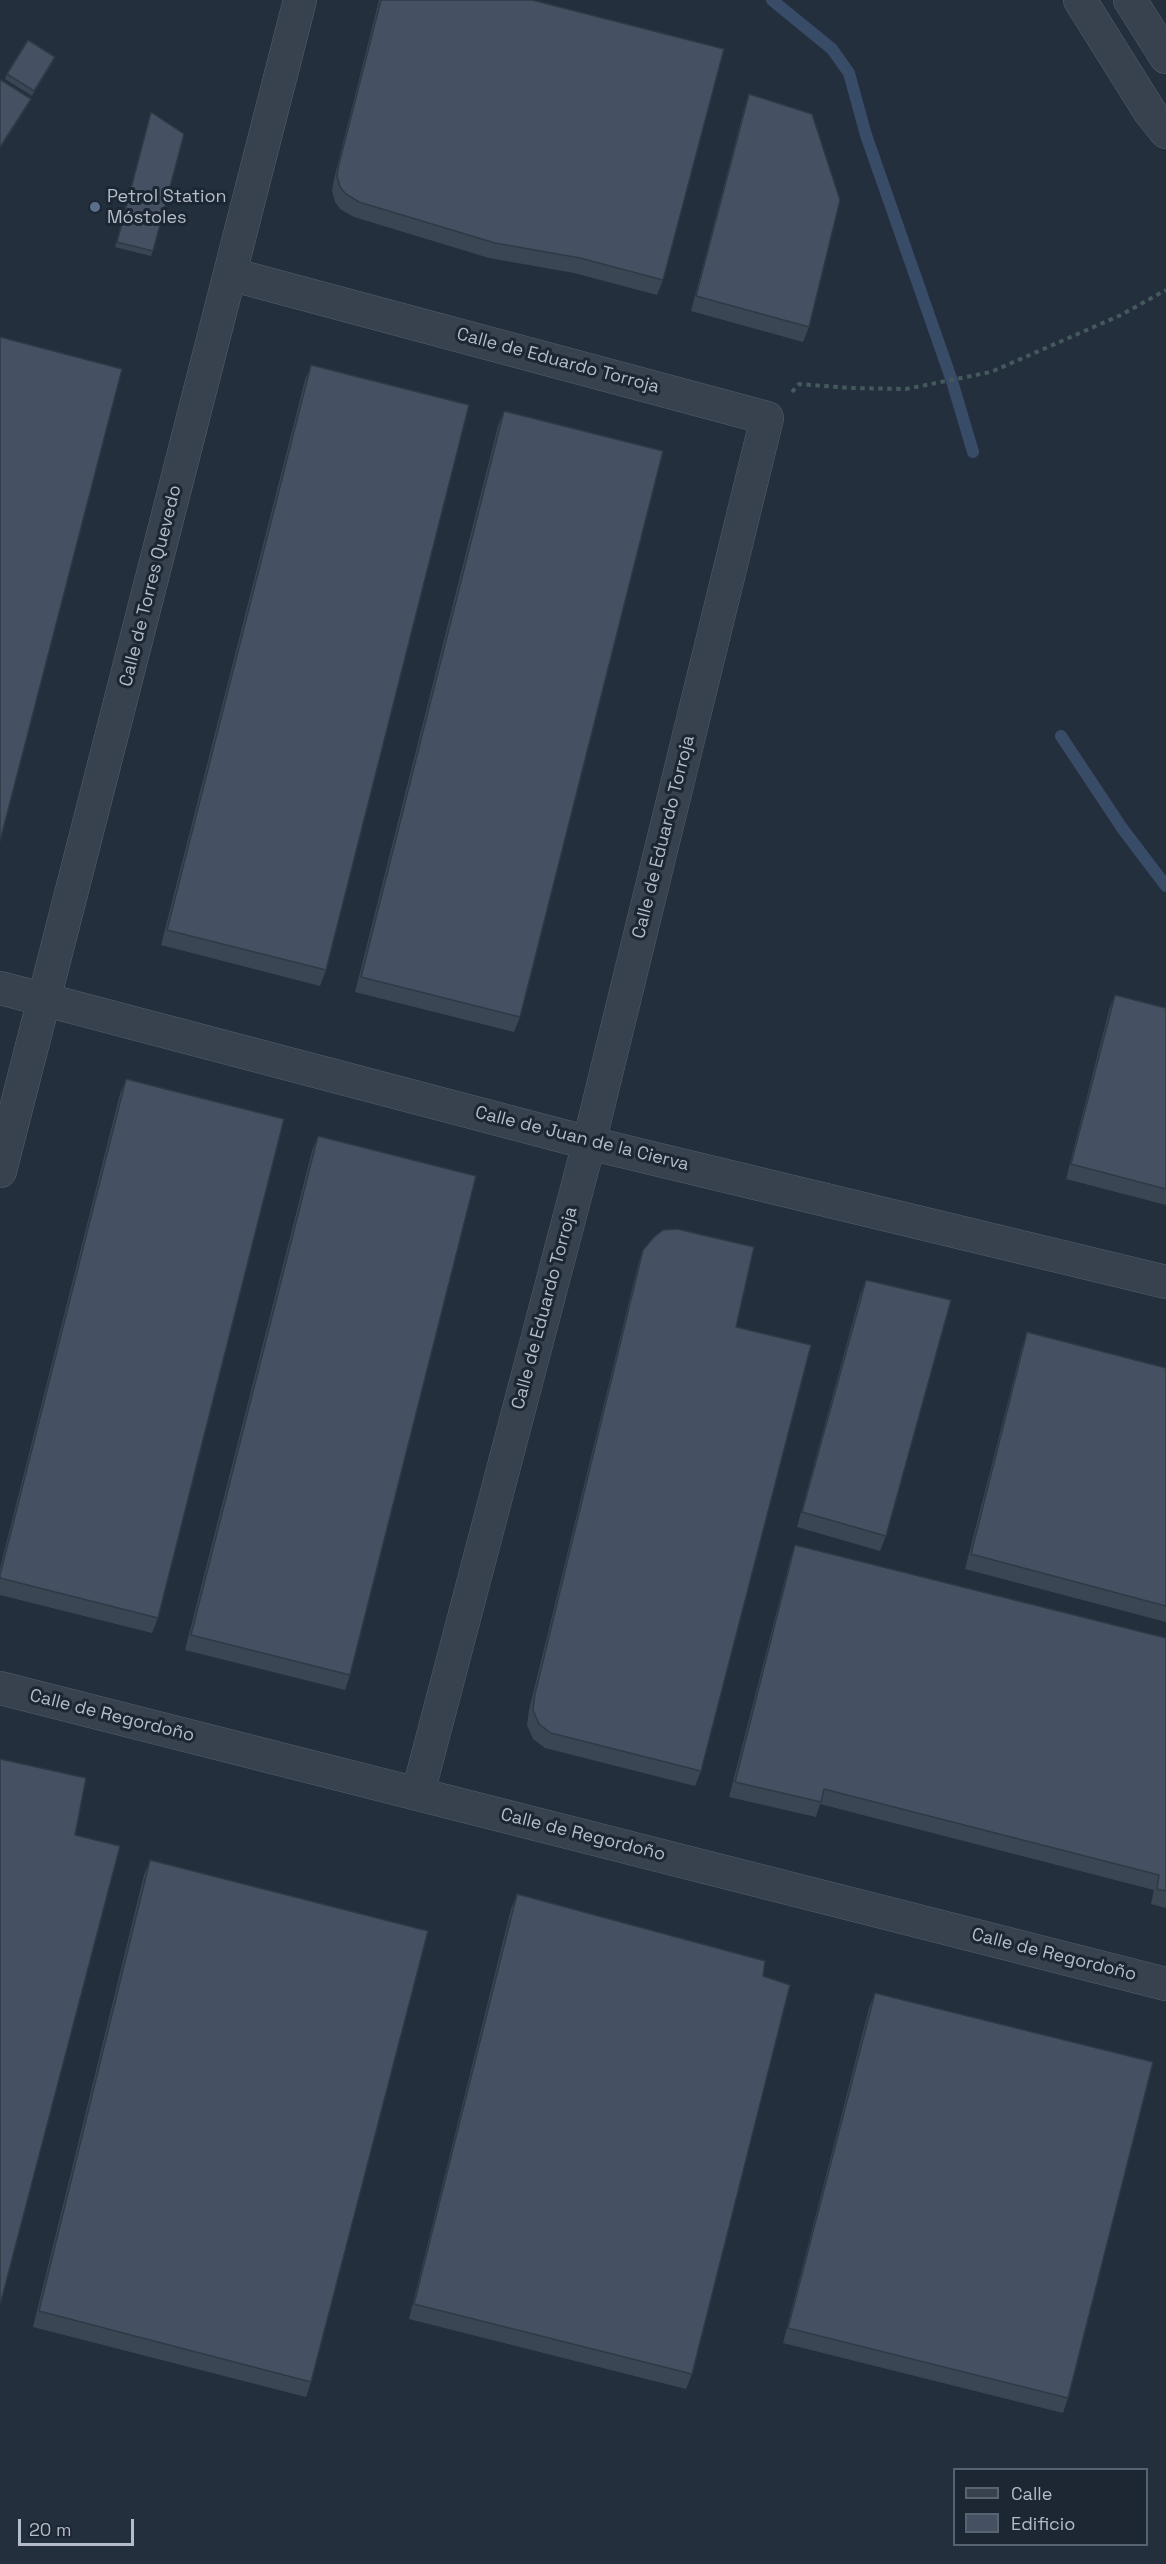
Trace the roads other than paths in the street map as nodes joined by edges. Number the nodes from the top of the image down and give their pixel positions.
1 (300, 0) edge
2 (1080, 0) edge
3 (1130, 0) edge
4 (1166, 57) edge
5 (1166, 132) edge
6 (230, 274) junction
7 (0, 988) edge
8 (45, 999) junction
9 (589, 1143) junction
10 (0, 1171) edge
11 (1166, 1282) edge
12 (0, 1688) edge
13 (418, 1793) junction
14 (1166, 1984) edge

1 - 6 street, Calle de Torres Quevedo
2 - 5 street
3 - 4 street
6 - 8 street, Calle de Torres Quevedo
6 - 9 street, Calle de Eduardo Torroja
7 - 8 street, Calle de Juan de la Cierva
8 - 9 street, Calle de Juan de la Cierva
8 - 10 street, Calle de Torres Quevedo
9 - 11 street, Calle de Juan de la Cierva
9 - 13 street, Calle de Eduardo Torroja
12 - 13 street, Calle de Regordoño
13 - 14 street, Calle de Regordoño

